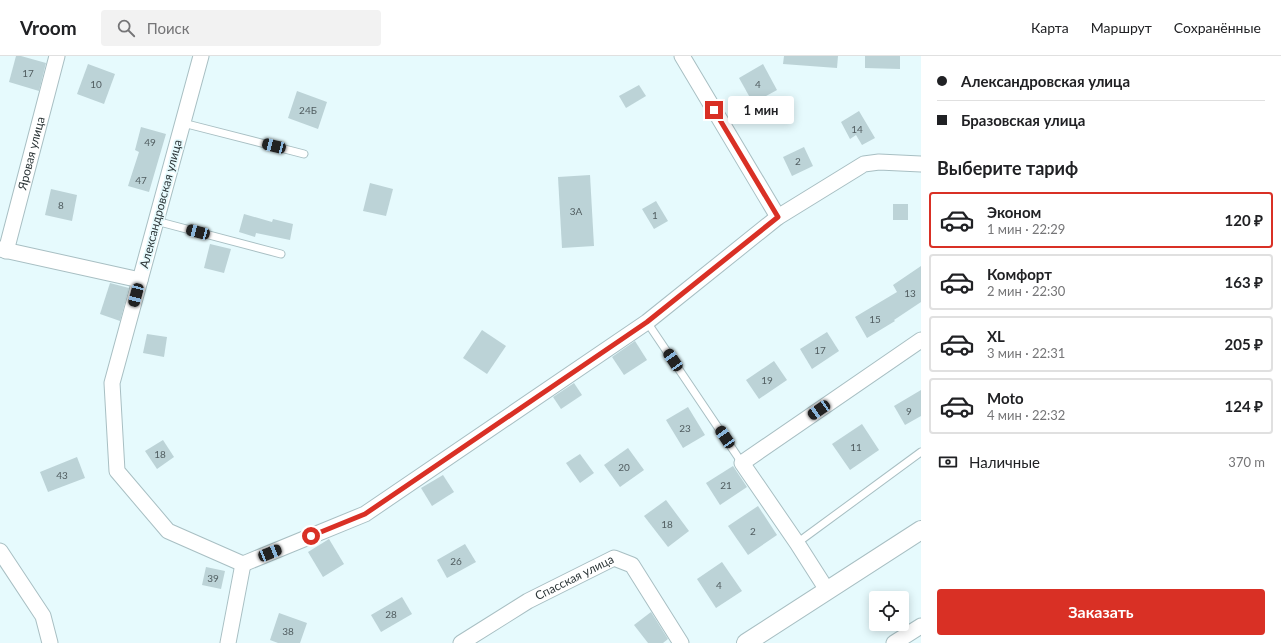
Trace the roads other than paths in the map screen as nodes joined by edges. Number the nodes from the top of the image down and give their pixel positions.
1 (57, 56) edge
2 (201, 56) edge
3 (682, 56) edge
4 (183, 123) junction
5 (304, 154) dead end
6 (921, 164) edge
7 (778, 217) junction
8 (156, 221) junction
9 (3, 250) edge
10 (281, 254) dead end
11 (140, 280) junction
12 (647, 322) junction
13 (921, 340) edge
14 (921, 452) edge
15 (742, 463) junction
16 (921, 530) edge
17 (797, 543) junction
18 (0, 551) edge
19 (242, 564) junction
20 (827, 590) junction
21 (921, 626) edge
22 (50, 643) edge
23 (228, 643) edge
24 (461, 643) edge
25 (681, 643) edge
26 (746, 643) edge
27 (894, 643) edge

1 - 9 street, Яровая улица
2 - 4 street, Александровская улица
3 - 7 street
4 - 5 lane
4 - 8 street, Александровская улица
6 - 7 street
7 - 12 street
8 - 10 lane
8 - 11 street, Александровская улица
9 - 11 street
11 - 19 street, Александровская улица
12 - 15 lane
12 - 19 street
13 - 15 street
14 - 17 lane
15 - 17 street
16 - 20 street
17 - 20 street
18 - 22 street
19 - 23 street
20 - 26 street
21 - 27 street
24 - 25 street, Спасская улица

